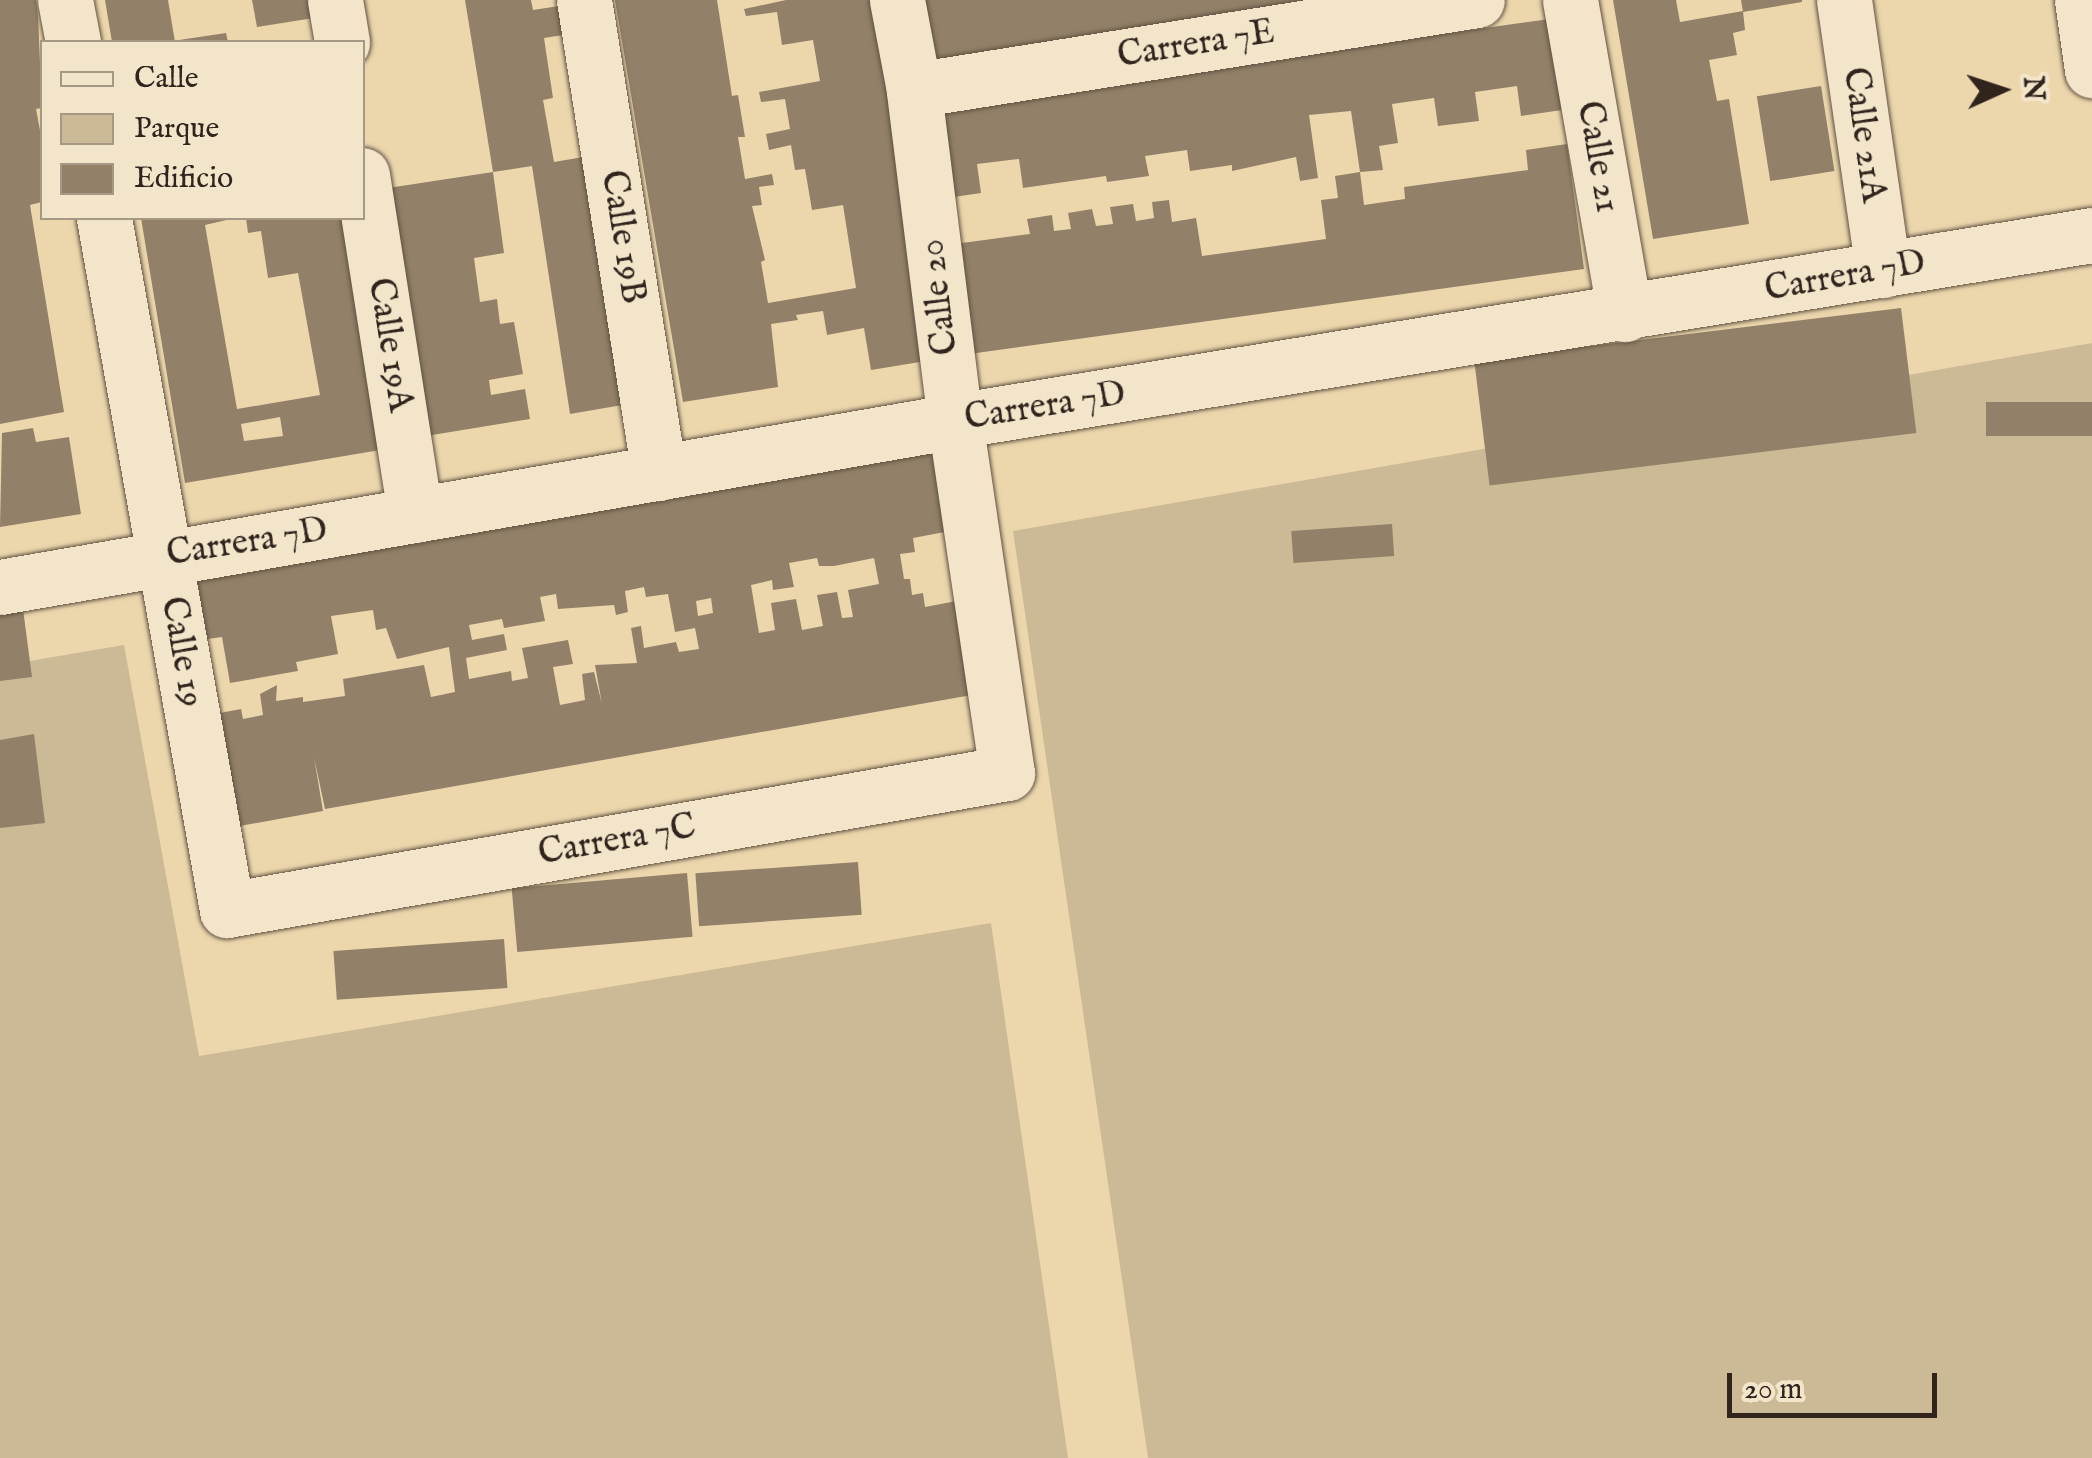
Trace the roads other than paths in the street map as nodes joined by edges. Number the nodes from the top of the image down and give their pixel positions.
1 (65, 0) edge
2 (336, 0) edge
3 (584, 0) edge
4 (897, 0) edge
5 (1477, 0) edge
6 (1570, 0) edge
7 (1844, 0) edge
8 (2082, 0) edge
9 (73, 40) edge
10 (342, 40) edge
11 (2092, 70) edge
12 (914, 90) junction
13 (365, 194) edge
14 (104, 220) edge
15 (2092, 235) edge
16 (1883, 270) junction
17 (1625, 314) junction
18 (955, 422) junction
19 (659, 473) junction
20 (415, 515) junction
21 (164, 556) junction
22 (0, 587) edge
23 (1007, 772) joint
24 (227, 910) joint

1 - 9 street
2 - 10 street
3 - 19 street, Calle 19B
4 - 12 street, Calle 20
5 - 12 street, Carrera 7E
6 - 17 street, Calle 21
7 - 16 street, Calle 21A
8 - 11 street
12 - 18 street, Calle 20
13 - 20 street, Calle 19A
14 - 21 street, Calle 19
15 - 16 street, Carrera 7D
16 - 17 street, Carrera 7D
17 - 18 street, Carrera 7D
18 - 19 street, Carrera 7D
18 - 23 street, Calle 20
19 - 20 street, Carrera 7D
20 - 21 street, Carrera 7D
21 - 22 street, Carrera 7D
21 - 24 street, Calle 19
23 - 24 street, Carrera 7C

